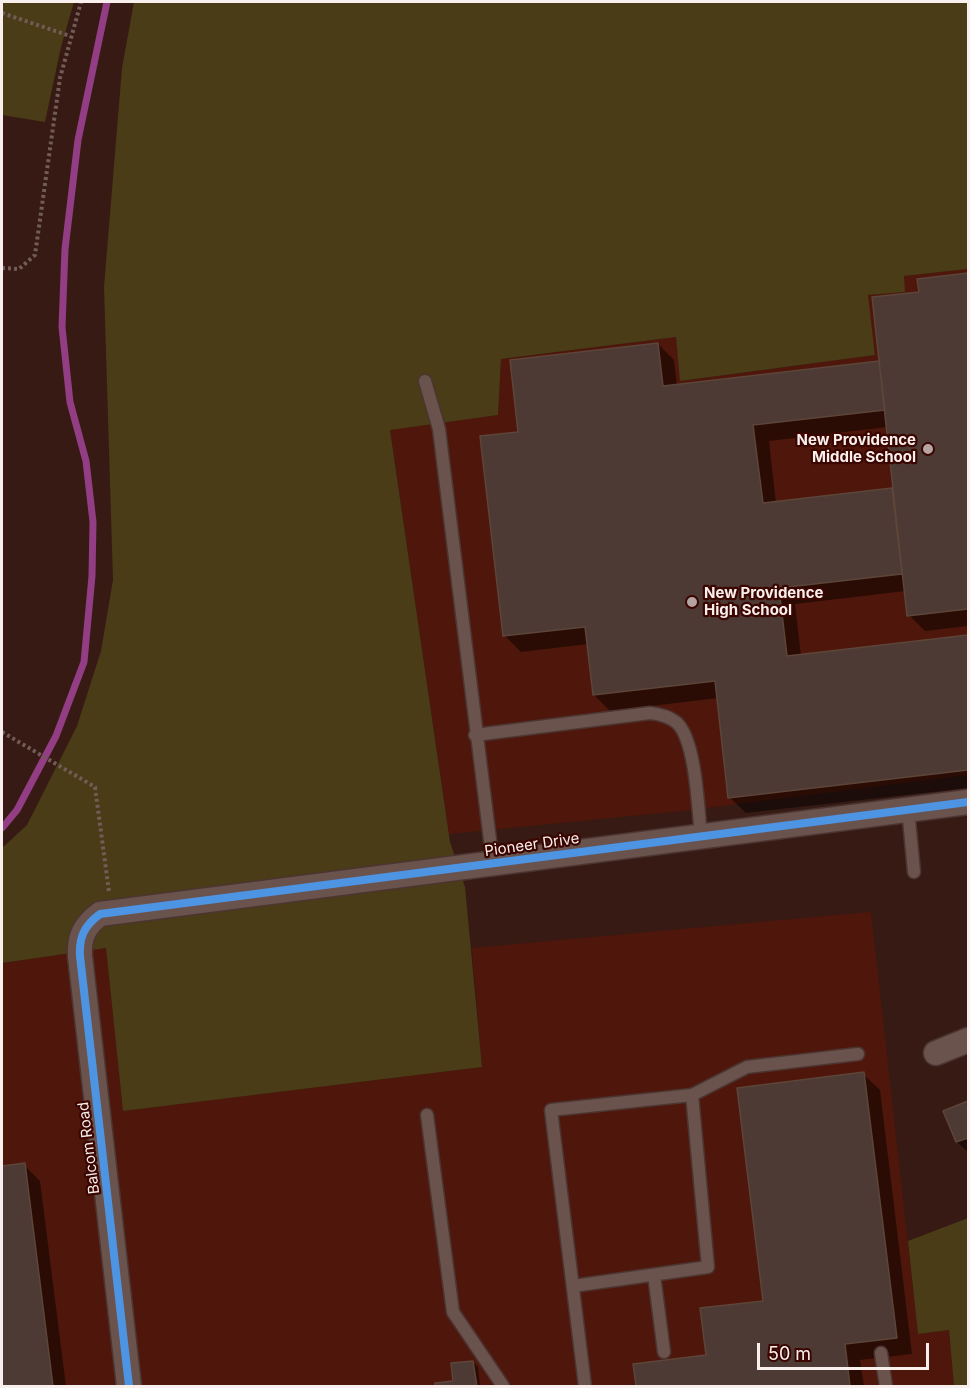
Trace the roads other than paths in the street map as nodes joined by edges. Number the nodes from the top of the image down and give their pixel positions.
1 (425, 381) dead end
2 (475, 735) junction
3 (969, 802) edge
4 (908, 809) junction
5 (701, 836) junction
6 (493, 864) junction
7 (914, 872) dead end
8 (105, 912) joint
9 (969, 1040) edge
10 (936, 1053) dead end
11 (858, 1054) dead end
12 (692, 1095) junction
13 (427, 1115) dead end
14 (654, 1275) junction
15 (573, 1286) junction
16 (664, 1352) dead end
17 (881, 1353) dead end
18 (129, 1386) edge
19 (503, 1386) edge
20 (585, 1386) edge
21 (886, 1386) edge

1 - 2 lane
2 - 5 lane
2 - 6 lane
3 - 4 street, Pioneer Drive
4 - 5 street, Pioneer Drive
4 - 7 lane
5 - 6 street, Pioneer Drive
6 - 8 street, Pioneer Drive
8 - 18 street, Balcom Road
9 - 10 street
11 - 12 lane
12 - 14 lane
12 - 15 lane
13 - 19 lane
14 - 15 lane
14 - 16 lane
15 - 20 lane
17 - 21 lane

